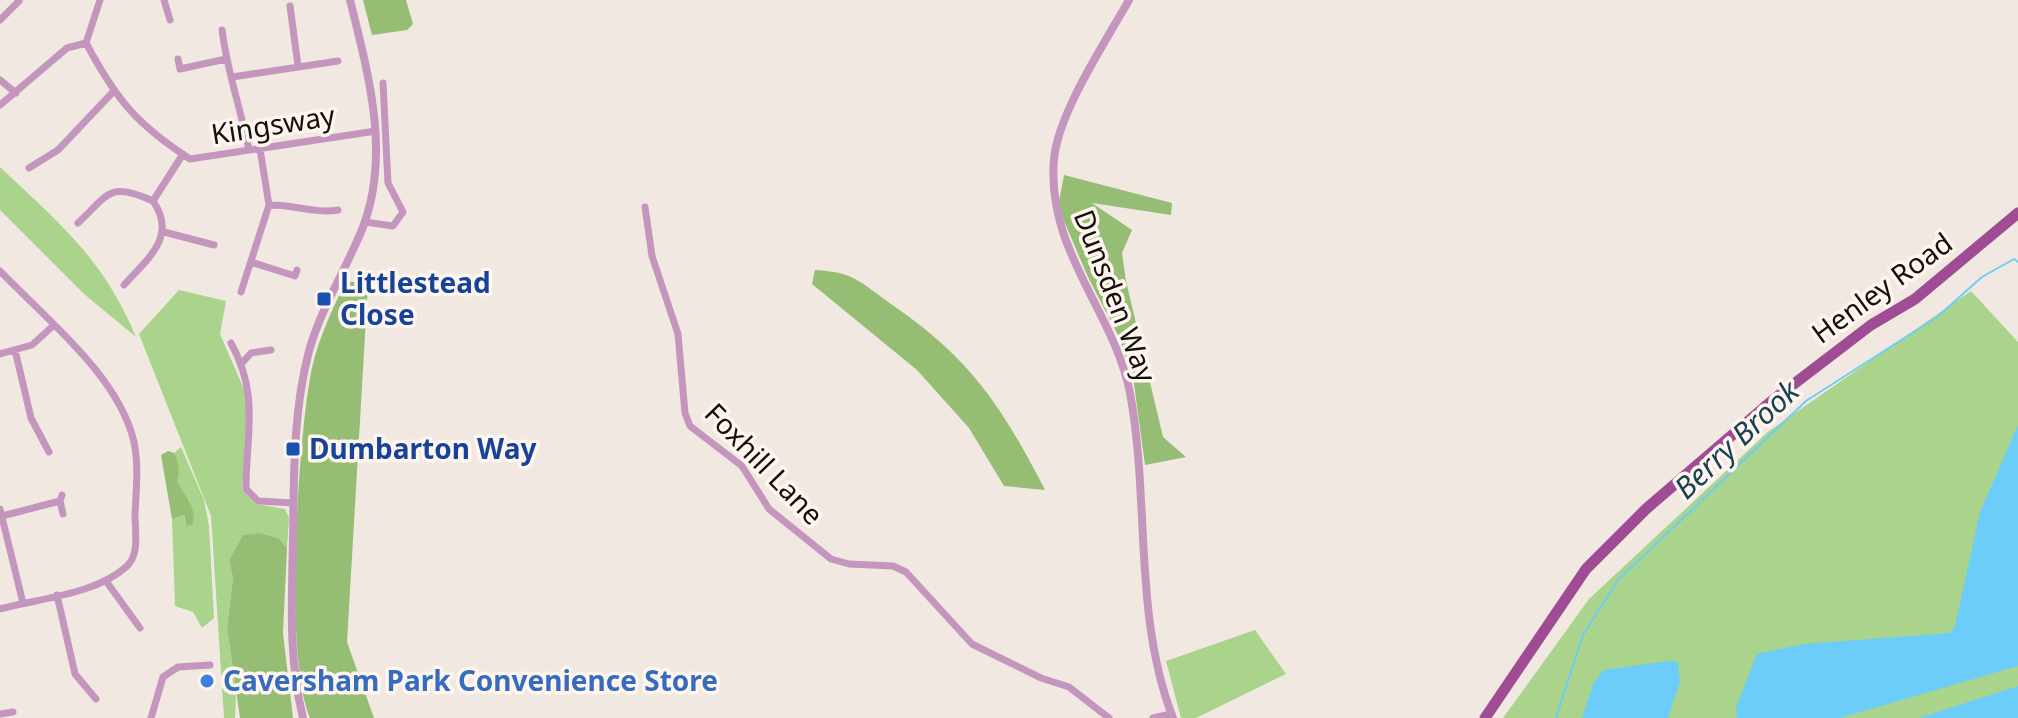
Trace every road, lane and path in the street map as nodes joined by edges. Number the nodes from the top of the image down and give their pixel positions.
1 (100, 0) edge
2 (164, 0) edge
3 (350, 0) edge
4 (1129, 0) edge
5 (19, 1) edge
6 (300, 10) dead end
7 (0, 20) edge
8 (170, 20) dead end
9 (222, 30) dead end
10 (86, 43) junction
11 (178, 59) dead end
12 (226, 59) junction
13 (338, 61) dead end
14 (298, 66) junction
15 (232, 77) junction
16 (0, 80) edge
17 (385, 88) dead end
18 (16, 93) junction
19 (112, 93) junction
20 (0, 105) edge
21 (376, 131) junction
22 (260, 149) junction
23 (249, 150) junction
24 (183, 154) junction
25 (29, 168) dead end
26 (153, 201) junction
27 (269, 205) junction
28 (645, 207) dead end
29 (338, 210) dead end
30 (2018, 213) edge
31 (365, 222) junction
32 (78, 223) dead end
33 (164, 232) junction
34 (214, 245) dead end
35 (251, 262) junction
36 (0, 271) edge
37 (295, 275) dead end
38 (129, 283) dead end
39 (241, 292) dead end
40 (54, 325) junction
41 (231, 343) dead end
42 (15, 350) junction
43 (271, 350) dead end
44 (0, 354) edge
45 (242, 363) junction
46 (49, 452) dead end
47 (294, 503) junction
48 (1, 513) edge
49 (63, 514) dead end
50 (106, 581) junction
51 (57, 595) junction
52 (23, 603) junction
53 (0, 609) edge
54 (140, 628) dead end
55 (210, 665) dead end
56 (96, 699) dead end
57 (13, 712) dead end
58 (0, 714) edge
59 (1172, 716) edge
60 (151, 718) edge
61 (303, 718) edge
62 (1109, 718) edge
63 (1153, 718) edge
64 (1485, 718) edge

1 - 10 street
2 - 8 street
3 - 21 street
4 - 59 street, Dunsden Way
5 - 7 street
6 - 14 street
9 - 12 street
10 - 18 street
10 - 19 street, Kingsway
11 - 12 street
12 - 15 street
13 - 14 street
14 - 15 street
15 - 23 street
16 - 18 street
17 - 31 street
18 - 20 street
19 - 24 street, Kingsway
19 - 25 street
21 - 22 street, Kingsway
21 - 31 street
22 - 23 street, Kingsway
22 - 27 street
23 - 24 street, Kingsway
24 - 26 street
26 - 32 street
26 - 33 street
27 - 29 street
27 - 35 street
28 - 62 street, Foxhill Lane
30 - 64 main road, Henley Road
31 - 47 street
33 - 34 street
33 - 38 street
35 - 37 street
35 - 39 street
36 - 40 street
40 - 42 street
40 - 50 street
41 - 45 street
42 - 44 street
42 - 46 street
43 - 45 street
45 - 47 street
47 - 61 street
48 - 49 street
48 - 52 street
50 - 51 street
50 - 54 street
51 - 52 street
51 - 56 street
52 - 53 street
55 - 60 street
57 - 58 street
59 - 63 street

